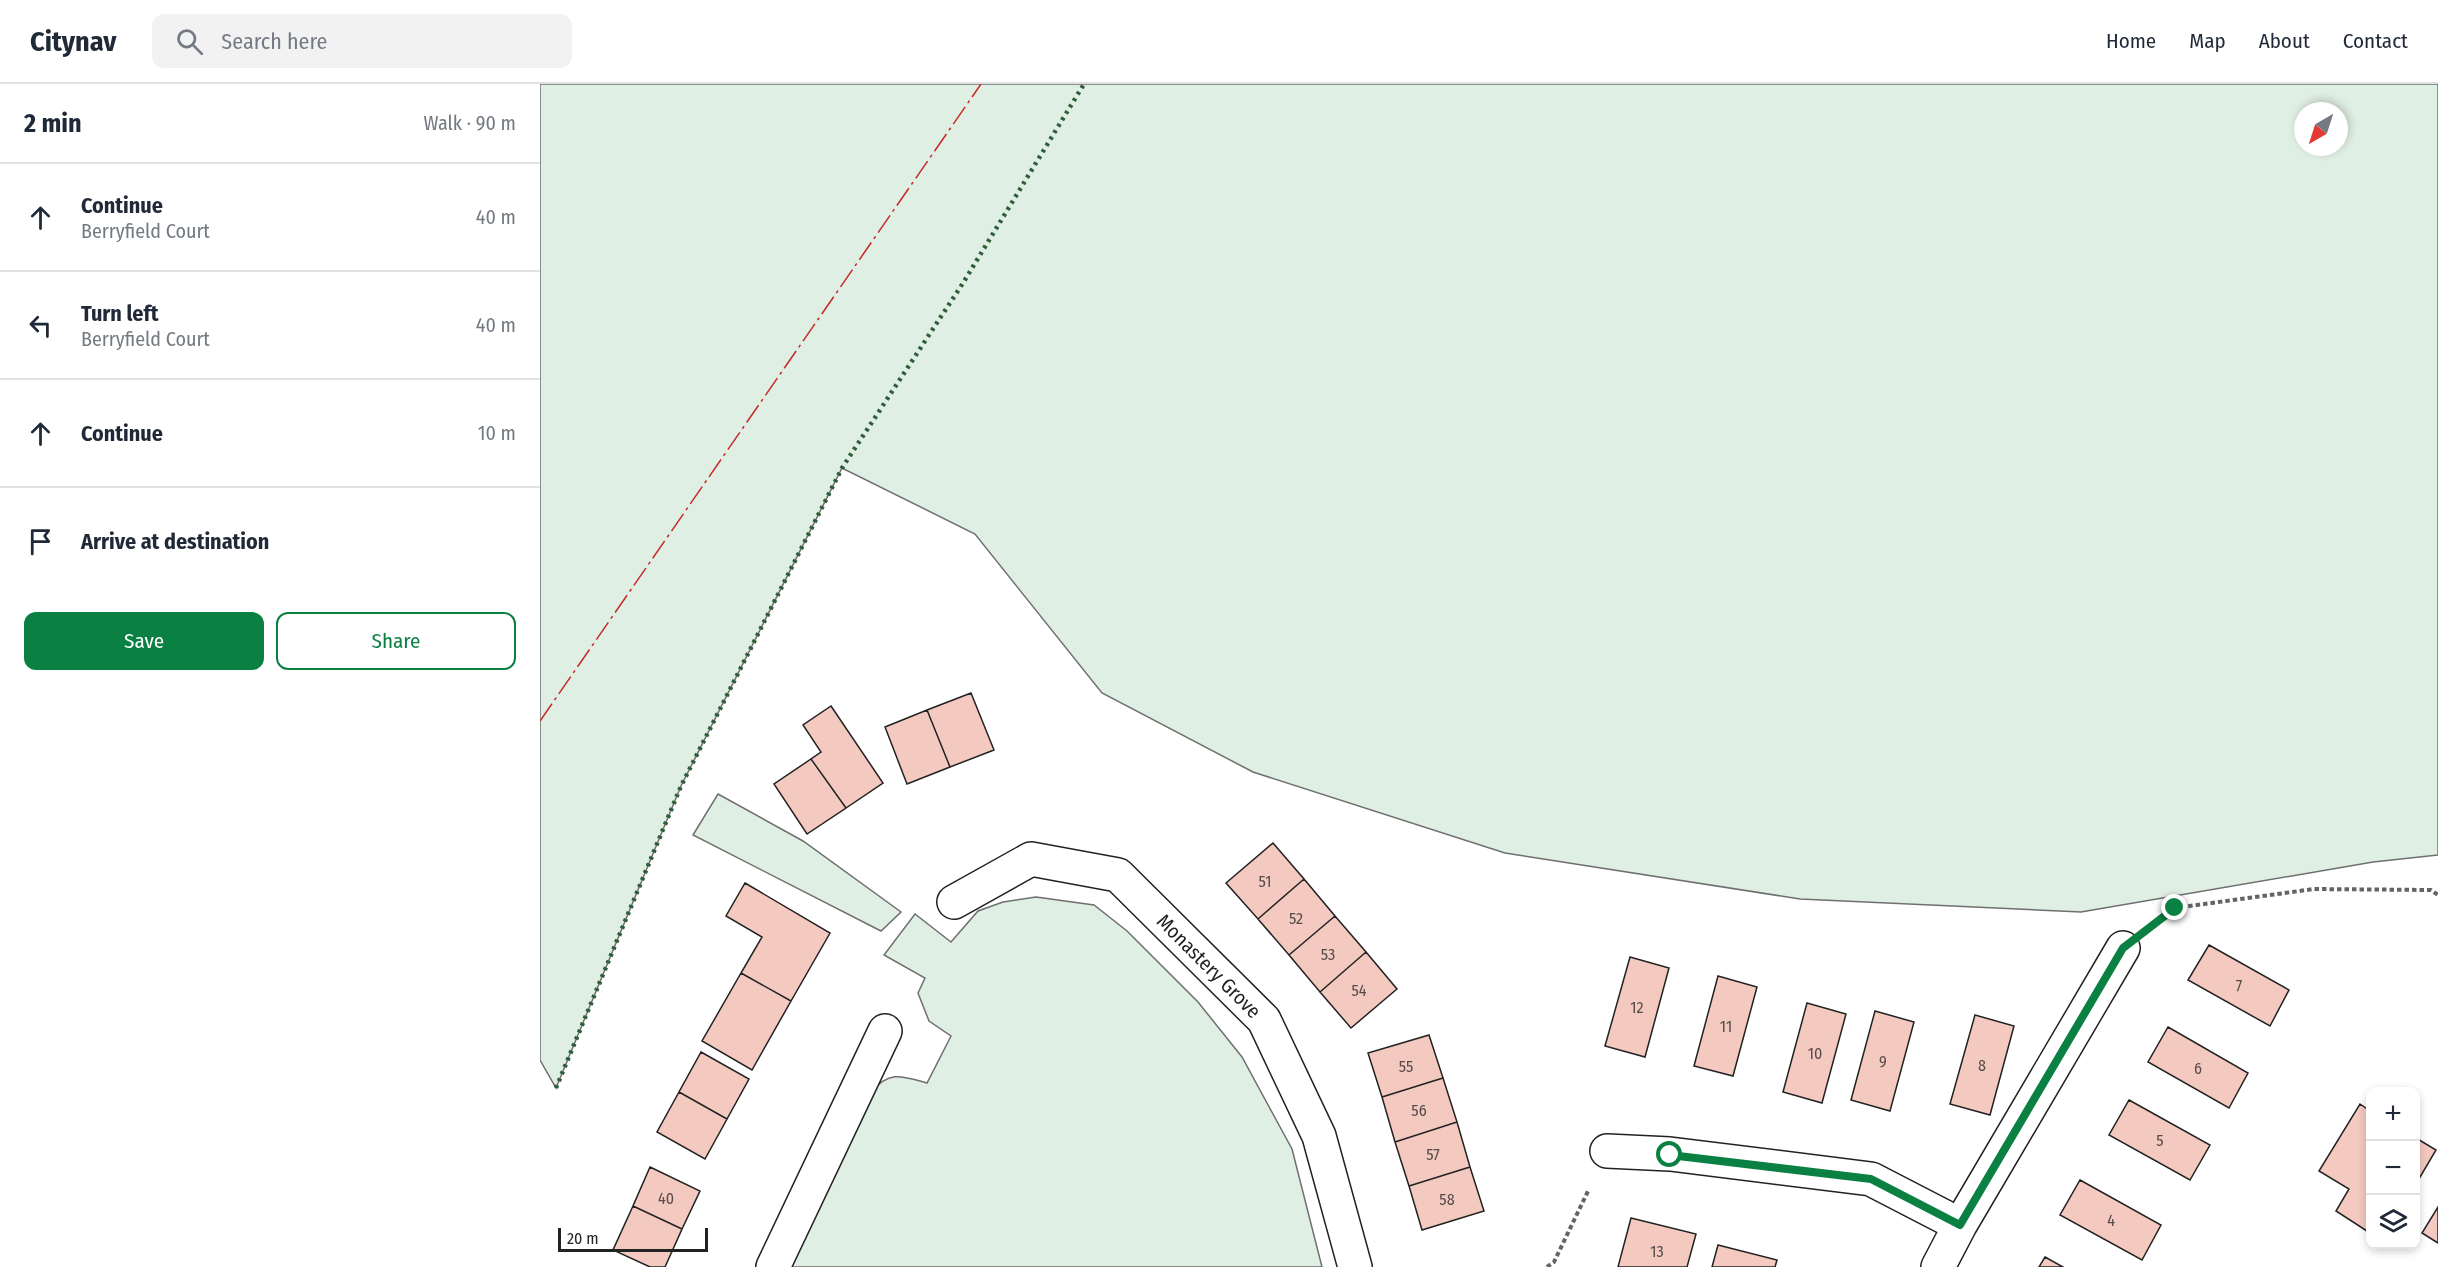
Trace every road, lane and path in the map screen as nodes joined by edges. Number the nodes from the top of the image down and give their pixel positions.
1 (2438, 895) edge
2 (954, 902) dead end
3 (2123, 948) joint
4 (885, 1031) dead end
5 (1607, 1151) joint
6 (1960, 1225) junction
7 (773, 1267) edge
8 (1355, 1267) edge
9 (1547, 1267) edge
10 (1938, 1267) edge

1 - 3 path
2 - 8 street, Monastery Grove
3 - 6 street
4 - 7 street
5 - 6 street
5 - 9 path
6 - 10 street

